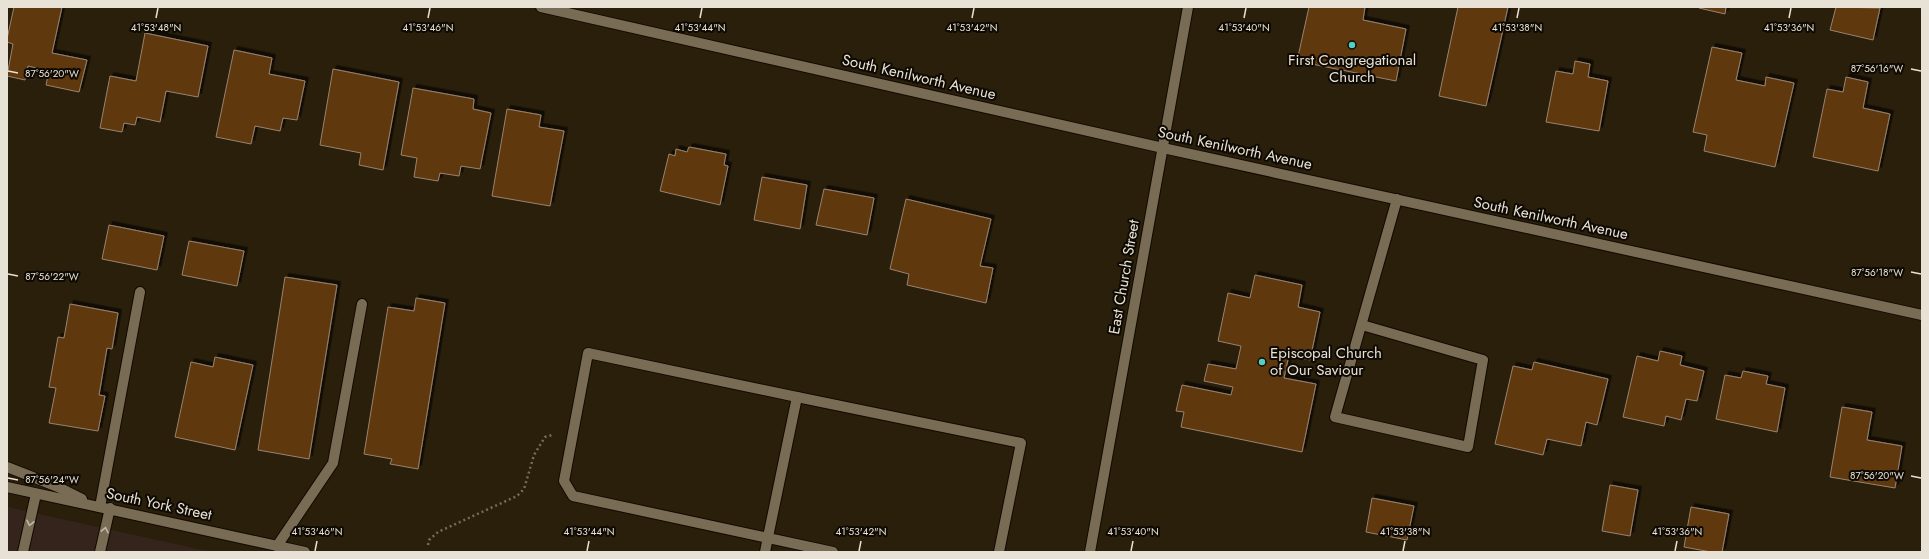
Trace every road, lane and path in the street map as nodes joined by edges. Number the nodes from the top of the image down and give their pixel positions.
1 (541, 7) edge
2 (1188, 7) edge
3 (1163, 148) junction
4 (1397, 199) junction
5 (140, 292) dead end
6 (362, 304) dead end
7 (1922, 315) edge
8 (1362, 326) junction
9 (797, 396) junction
10 (572, 439) junction
11 (7, 467) edge
12 (7, 487) edge
13 (36, 494) junction
14 (101, 507) junction
15 (768, 537) junction
16 (428, 545) dead end
17 (277, 546) junction
18 (23, 552) edge
19 (100, 552) edge
20 (305, 552) edge
21 (765, 552) edge
22 (833, 552) edge
23 (999, 552) edge
24 (1090, 552) edge

1 - 3 street, South Kenilworth Avenue
2 - 3 street, East Church Street
3 - 4 street, South Kenilworth Avenue
3 - 24 street, East Church Street
4 - 7 street, South Kenilworth Avenue
4 - 8 street
5 - 14 street
6 - 17 street
8 - 8 street
9 - 10 street
9 - 15 street
9 - 23 street
10 - 15 street
10 - 16 path
11 - 14 street
12 - 13 street, South York Street
13 - 14 street, South York Street
13 -> 18 street
14 - 17 street, South York Street
19 -> 14 street
15 - 21 street
15 - 22 street
17 - 20 street, South York Street

